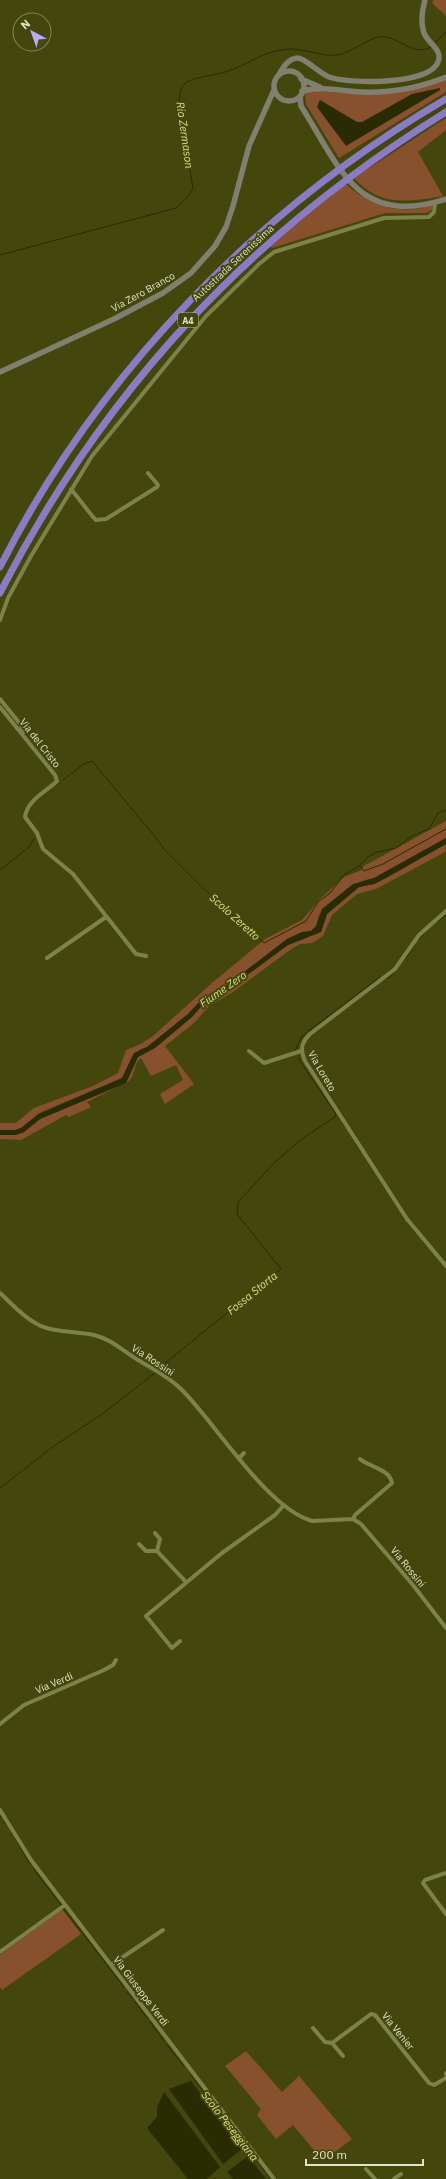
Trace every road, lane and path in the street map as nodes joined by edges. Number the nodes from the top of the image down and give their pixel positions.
1 (425, 0) edge
2 (294, 59) junction
3 (295, 73) junction
4 (278, 76) junction
5 (446, 77) edge
6 (301, 79) junction
7 (322, 88) junction
8 (274, 90) junction
9 (301, 94) junction
10 (281, 99) junction
11 (446, 99) edge
12 (290, 101) junction
13 (301, 106) junction
14 (267, 107) junction
15 (446, 112) edge
16 (446, 200) edge
17 (435, 203) junction
18 (0, 372) edge
19 (148, 473) dead end
20 (71, 489) junction
21 (0, 567) edge
22 (0, 593) edge
23 (0, 620) edge
24 (0, 700) edge
25 (0, 707) edge
26 (23, 734) junction
27 (446, 911) edge
28 (106, 917) junction
29 (146, 956) dead end
30 (47, 958) dead end
31 (249, 1051) dead end
32 (301, 1052) junction
33 (446, 1266) edge
34 (0, 1293) edge
35 (244, 1453) dead end
36 (239, 1458) junction
37 (360, 1459) dead end
38 (284, 1505) junction
39 (353, 1519) junction
40 (155, 1533) dead end
41 (139, 1544) dead end
42 (157, 1551) junction
43 (186, 1582) junction
44 (446, 1628) edge
45 (180, 1642) dead end
46 (116, 1660) dead end
47 (0, 1724) edge
48 (0, 1810) edge
49 (446, 1873) edge
50 (65, 1905) junction
51 (446, 1914) edge
52 (163, 1930) dead end
53 (0, 1952) edge
54 (112, 1965) junction
55 (313, 2028) dead end
56 (332, 2043) junction
57 (343, 2056) dead end
58 (446, 2078) edge
59 (366, 2168) dead end
60 (401, 2174) dead end
61 (274, 2179) edge
62 (375, 2179) edge
63 (394, 2179) edge

1 - 2 main road
2 - 3 main road
2 - 4 main road
3 - 4 main road
3 - 6 main road
4 - 8 main road
5 - 7 main road
6 - 7 main road
6 - 9 main road
7 - 9 main road
8 - 10 main road
8 - 14 main road, Via Zero Branco
9 - 12 main road
9 - 13 main road
10 - 12 main road
10 - 14 main road
11 - 21 highway, Autostrada Serenissima / A4
12 - 13 main road
13 - 17 main road
14 - 18 main road, Via Zero Branco
15 - 22 highway, Autostrada Serenissima / A4
16 - 17 main road
17 - 20 street
19 - 20 street
20 - 23 street
24 - 26 street
25 - 26 street, Via del Cristo
26 - 28 street, Via del Cristo
27 - 32 street, Via Loreto
28 - 29 street, Via del Cristo
28 - 30 street
31 - 32 street
32 - 33 street, Via Loreto
34 - 36 street, Via Rossini
35 - 36 street
36 - 38 street, Via Rossini
37 - 39 street
38 - 39 street, Via Rossini
38 - 43 street
39 - 44 street, Via Rossini
40 - 42 street
41 - 42 street
42 - 43 street
43 - 45 street
46 - 47 street, Via Verdi
48 - 50 street, Via Giuseppe Verdi
49 - 51 street
50 - 53 street
50 - 54 street, Via Giuseppe Verdi
52 - 54 street
54 - 61 street, Via Giuseppe Verdi
55 - 56 street
56 - 57 street
56 - 58 street, Via Venier
59 - 62 street
60 - 63 street

